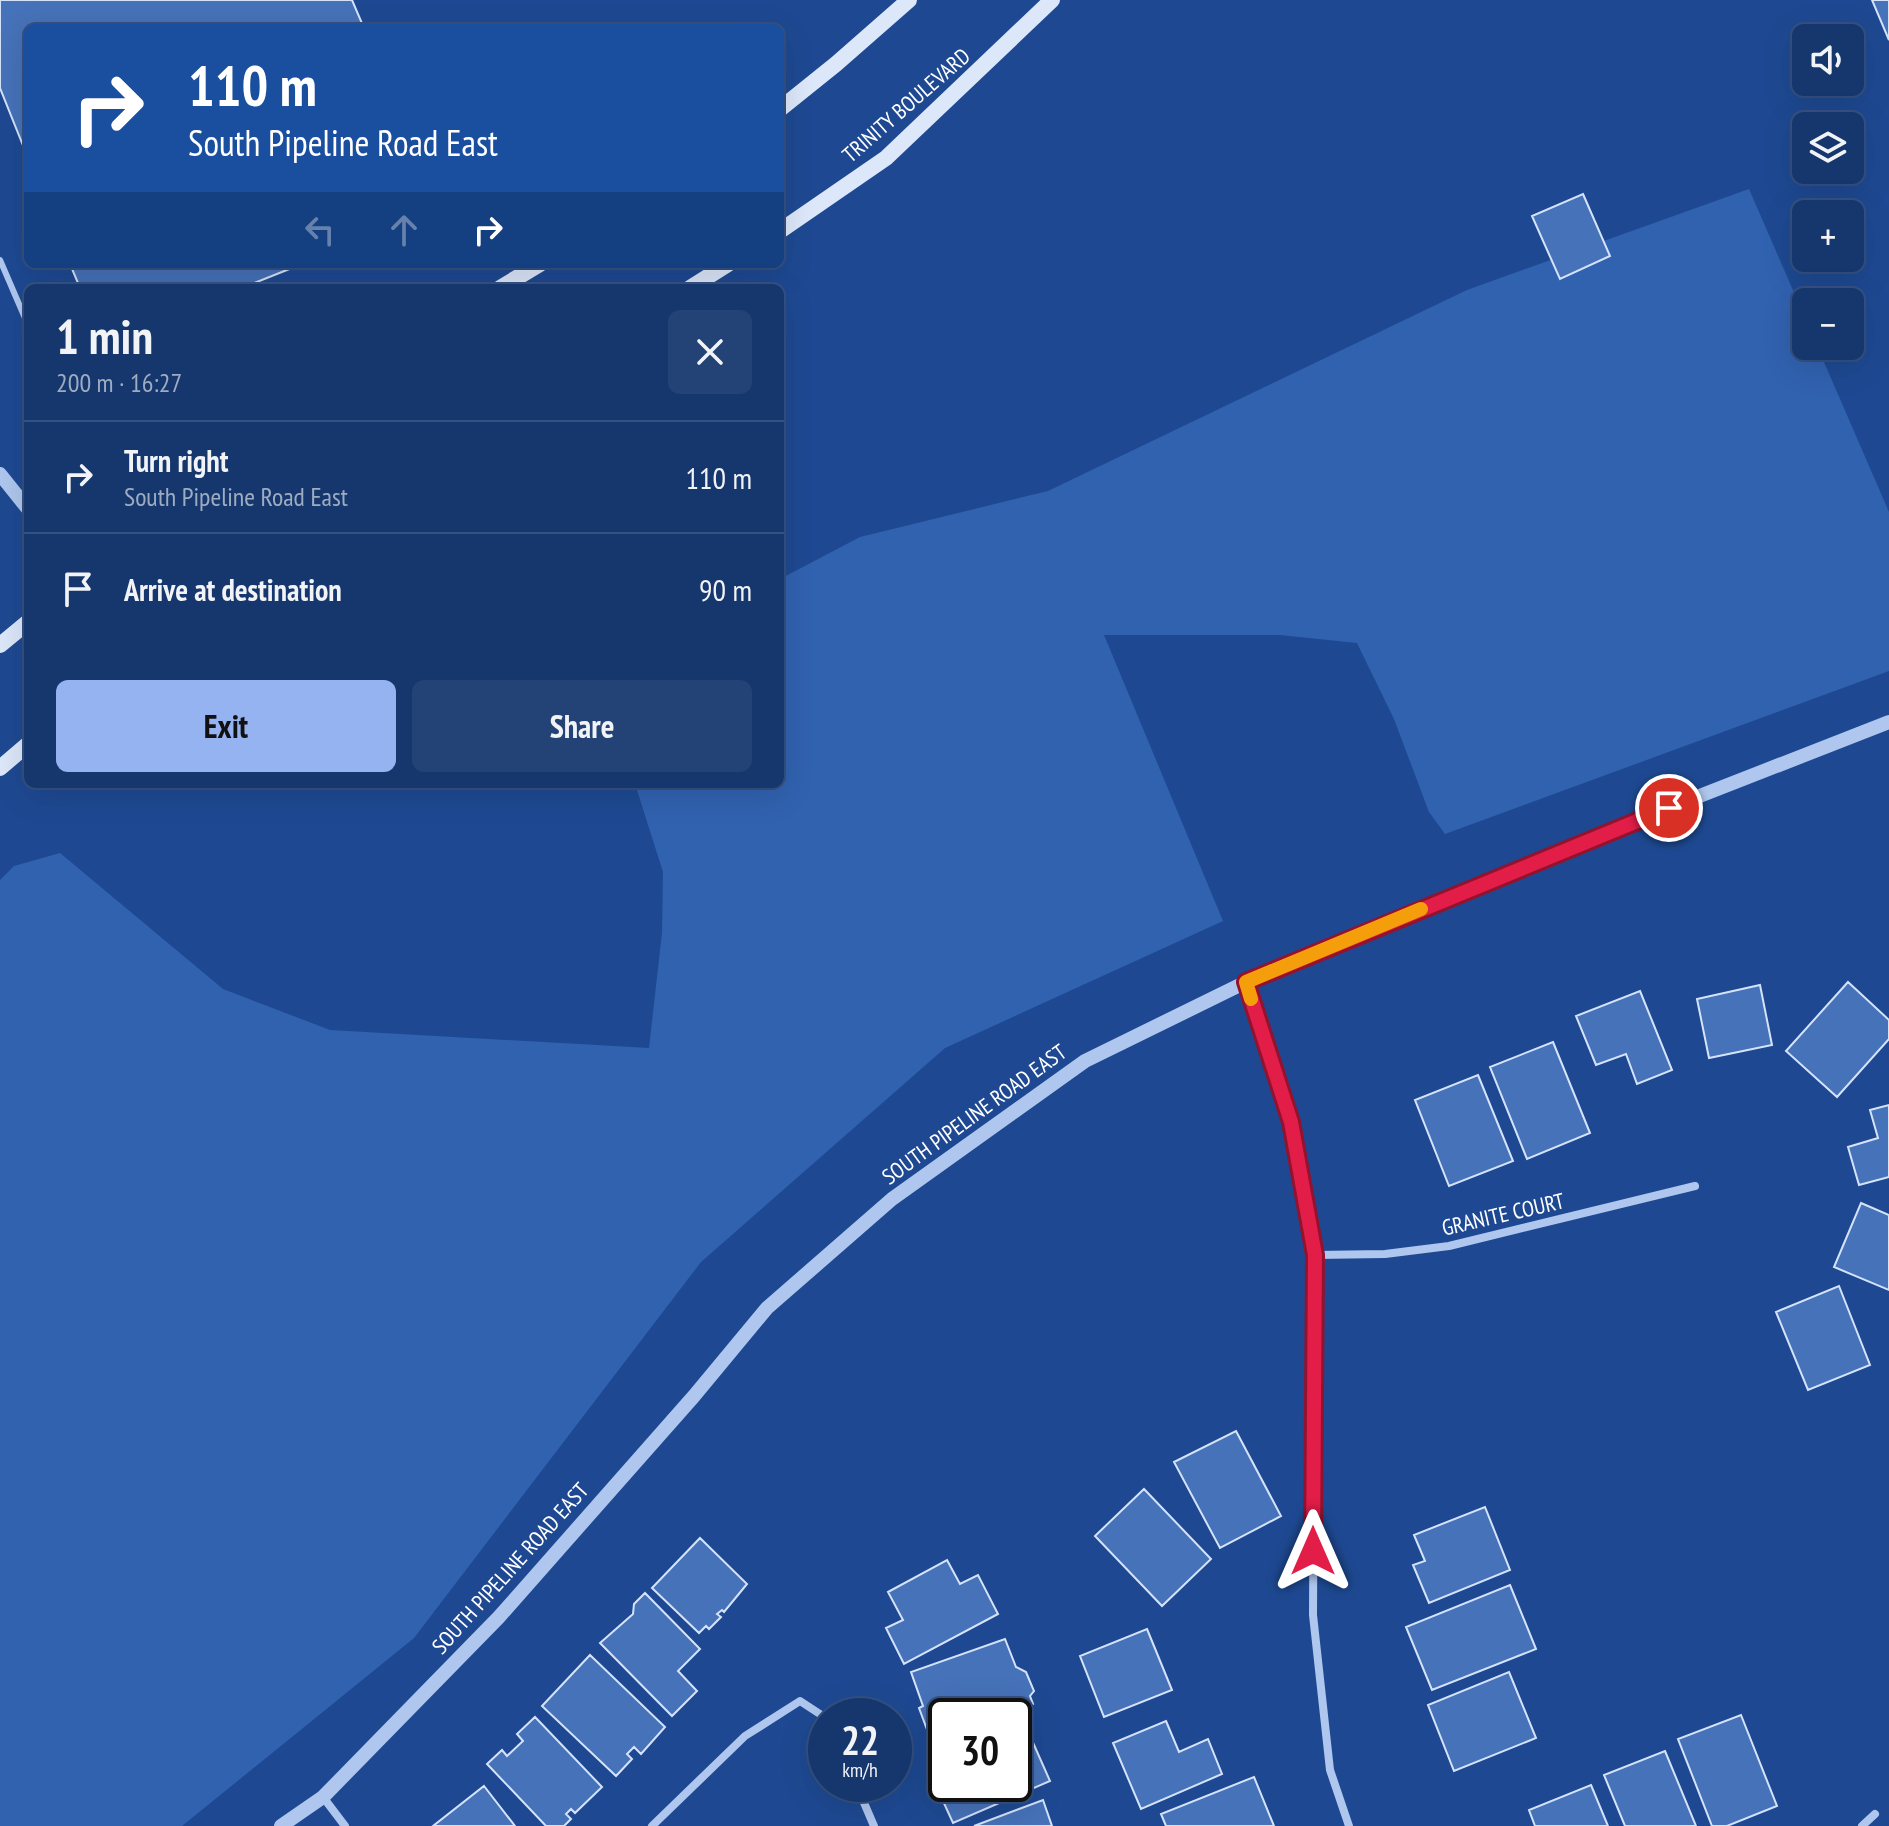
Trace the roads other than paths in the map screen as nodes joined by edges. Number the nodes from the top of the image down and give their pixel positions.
1 (909, 0) edge
2 (1052, 0) edge
3 (784, 106) edge
4 (784, 228) edge
5 (0, 260) edge
6 (533, 268) edge
7 (722, 268) edge
8 (507, 284) edge
9 (696, 284) edge
10 (24, 316) edge
11 (0, 474) edge
12 (24, 504) edge
13 (24, 625) edge
14 (0, 645) edge
15 (1889, 722) edge
16 (24, 747) edge
17 (0, 768) edge
18 (1246, 982) junction
19 (1695, 1186) dead end
20 (1315, 1255) junction
21 (808, 1706) edge
22 (323, 1797) junction
23 (864, 1802) edge
24 (1875, 1814) dead end
25 (281, 1826) edge
26 (345, 1826) edge
27 (652, 1826) edge
28 (874, 1826) edge
29 (1349, 1826) edge
30 (1862, 1826) edge

1 - 3 main road
2 - 4 main road, TRINITY BOULEVARD
5 - 10 lane
6 - 8 main road
7 - 9 main road
11 - 12 street
13 - 14 main road
15 - 18 street, SOUTH PIPELINE ROAD EAST
16 - 17 main road
18 - 20 street
18 - 22 street, SOUTH PIPELINE ROAD EAST
19 - 20 street, GRANITE COURT
20 - 29 street
21 - 27 street
22 - 25 street, SOUTH PIPELINE ROAD EAST
22 - 26 street
23 - 28 street
24 - 30 street

